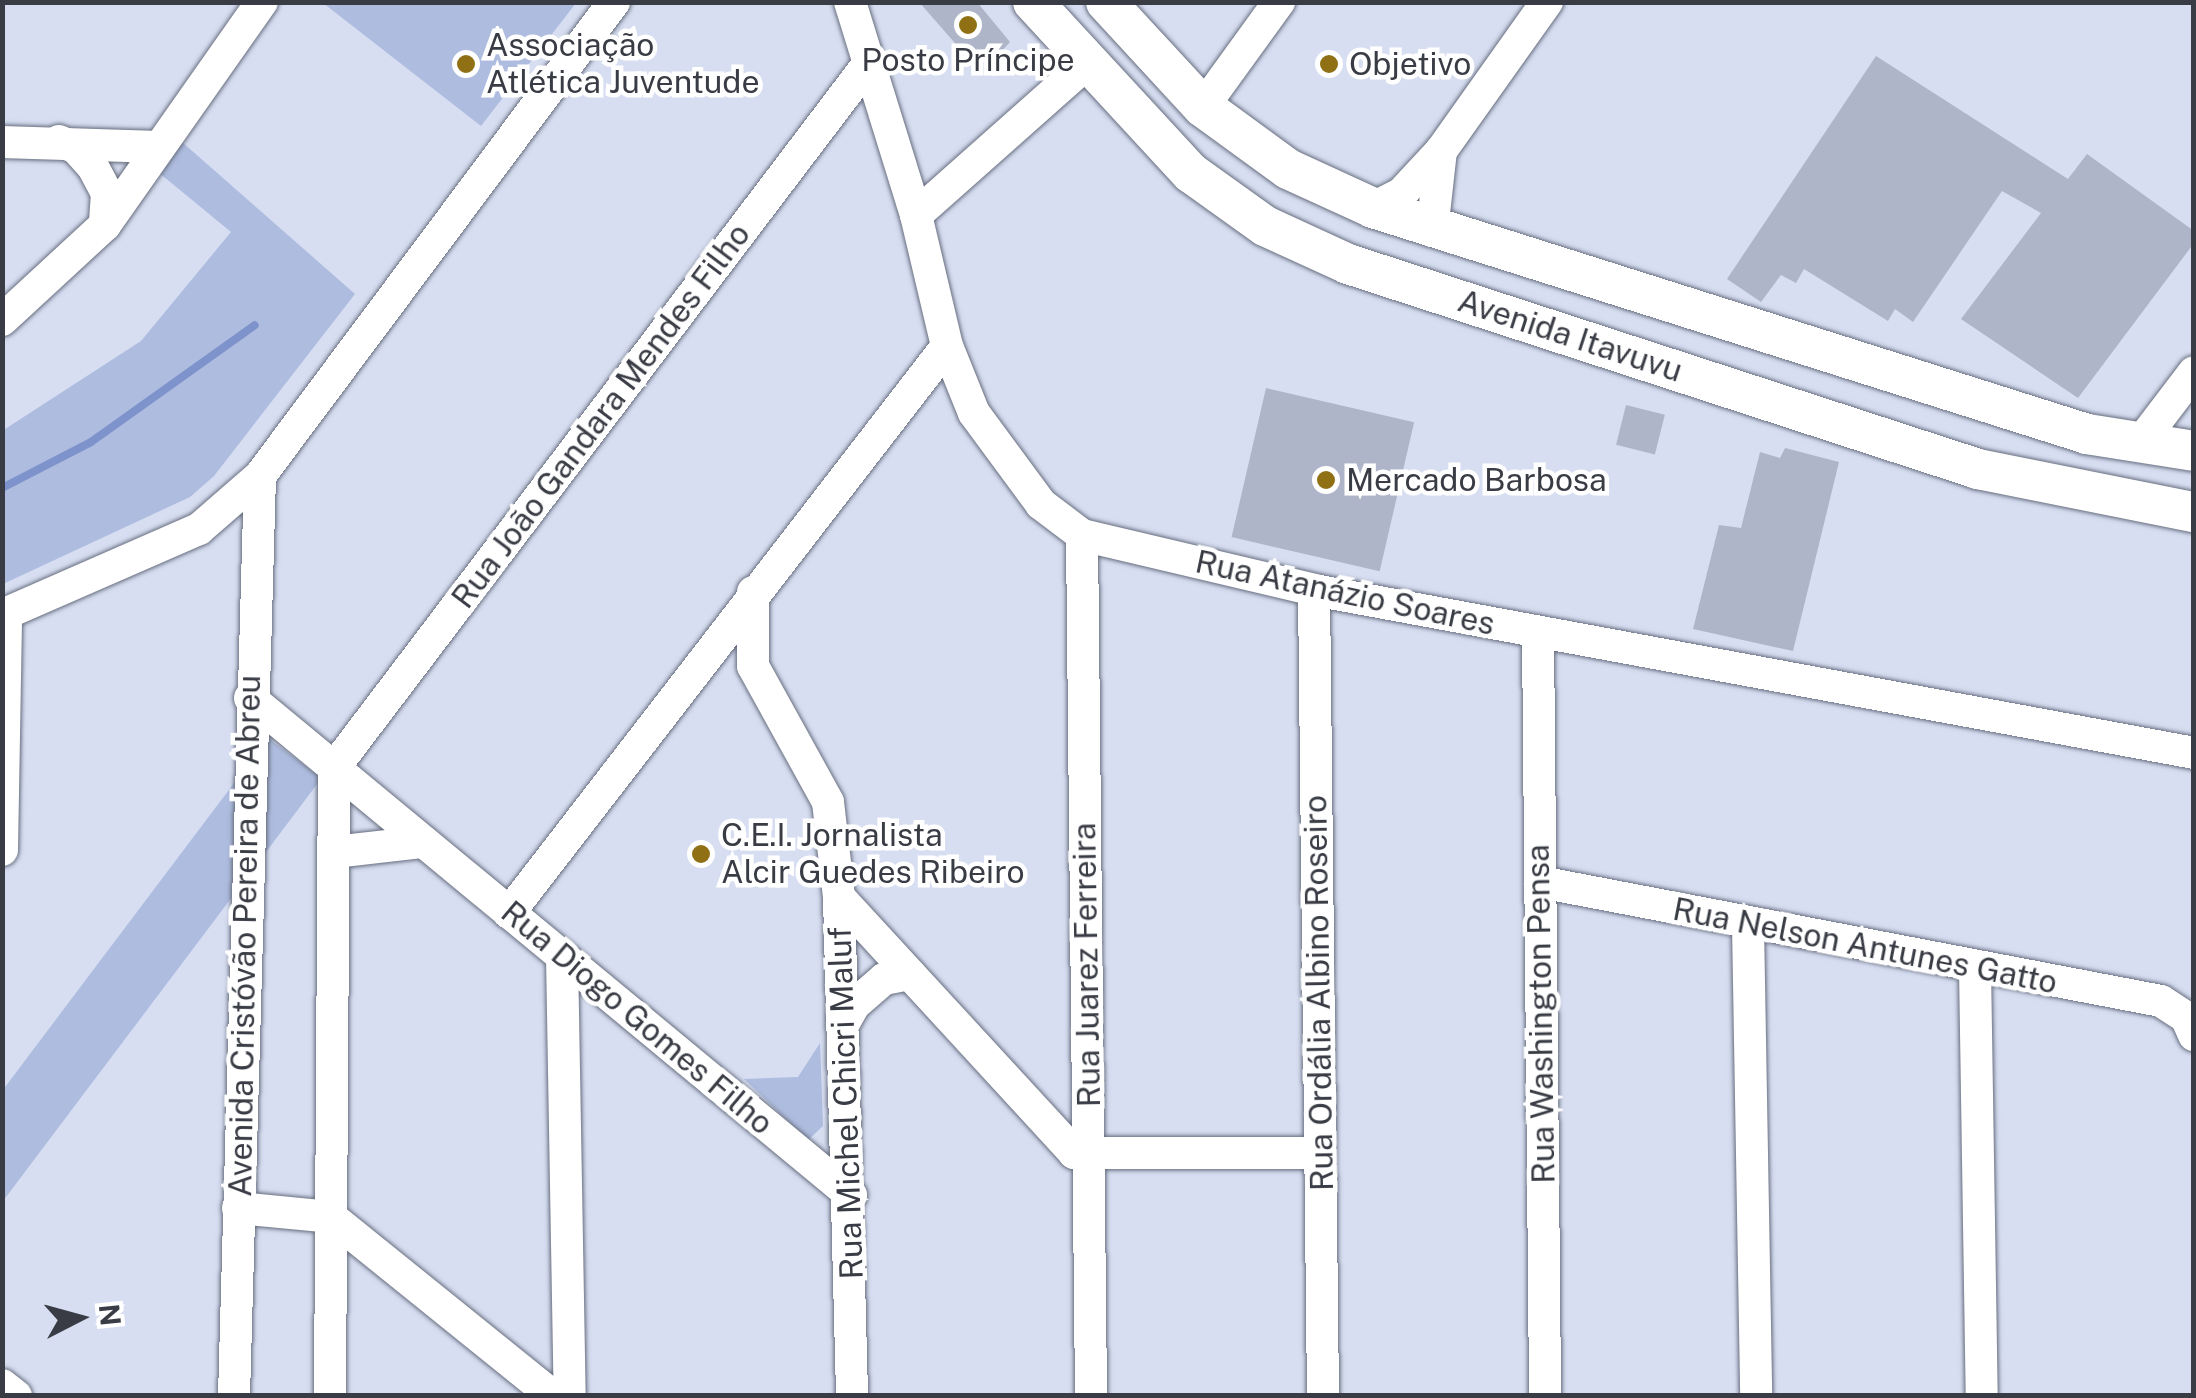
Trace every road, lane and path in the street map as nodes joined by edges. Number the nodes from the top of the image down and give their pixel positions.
1 (262, 2) edge
2 (614, 2) edge
3 (850, 2) edge
4 (1033, 2) edge
5 (1106, 2) edge
6 (1280, 2) edge
7 (1547, 2) edge
8 (869, 63) junction
9 (1088, 63) junction
10 (1203, 107) junction
11 (2, 142) edge
12 (58, 142) junction
13 (159, 147) junction
14 (1441, 151) junction
15 (1373, 208) junction
16 (916, 215) junction
17 (105, 225) junction
18 (1432, 231) junction
19 (2, 320) edge
20 (947, 346) junction
21 (2194, 372) edge
22 (2140, 443) junction
23 (2194, 451) edge
24 (260, 476) junction
25 (2194, 512) edge
26 (1082, 535) junction
27 (1314, 590) junction
28 (752, 592) junction
29 (4, 614) edge
30 (1538, 633) junction
31 (704, 656) junction
32 (753, 666) junction
33 (250, 698) junction
34 (2194, 753) edge
35 (334, 768) junction
36 (423, 842) junction
37 (2, 850) edge
38 (334, 852) junction
39 (1540, 882) junction
40 (840, 897) junction
41 (509, 913) junction
42 (1748, 925) junction
43 (562, 956) junction
44 (1975, 968) junction
45 (910, 974) junction
46 (844, 1023) junction
47 (2190, 1026) edge
48 (1089, 1082) junction
49 (1015, 1089) junction
50 (1320, 1153) junction
51 (1088, 1156) junction
52 (851, 1195) junction
53 (238, 1208) junction
54 (331, 1217) junction
55 (2, 1384) edge
56 (16, 1396) edge
57 (234, 1396) edge
58 (330, 1396) edge
59 (553, 1396) edge
60 (570, 1396) edge
61 (852, 1396) edge
62 (1091, 1396) edge
63 (1323, 1396) edge
64 (1545, 1396) edge
65 (1756, 1396) edge
66 (1982, 1396) edge

1 - 13 street
2 - 24 street
3 - 8 street, Rua Atanázio Soares
4 - 9 main road, Avenida Itavuvu
5 - 9 main road
5 - 10 main road, Avenida Itavuvu
6 - 10 street
7 - 14 street
8 - 16 street, Rua Atanázio Soares
8 - 35 street, Rua João Gandara Mendes Filho
9 - 16 street
9 - 25 main road, Avenida Itavuvu
10 - 15 main road, Avenida Itavuvu
11 - 12 street
12 - 13 street
12 - 17 street
13 - 17 street
14 - 15 street
14 - 18 street
15 - 18 main road, Avenida Itavuvu
16 - 20 street, Rua Atanázio Soares
17 - 19 street
18 - 22 main road, Avenida Itavuvu
20 - 26 street, Rua Atanázio Soares
20 - 28 street
21 - 22 street
22 - 23 main road, Avenida Itavuvu
24 - 29 street
24 - 33 street, Avenida Cristóvão Pereira de Abreu
26 - 27 street, Rua Atanázio Soares
26 - 48 street, Rua Juarez Ferreira
27 - 30 street, Rua Atanázio Soares
27 - 50 street, Rua Ordália Albino Roseiro
28 - 31 street
28 - 32 street, Rua Michel Chicri Maluf
29 - 37 street
30 - 34 street, Rua Atanázio Soares
30 - 39 street, Rua Washington Pensa
31 - 32 street
31 - 41 street
32 - 40 street, Rua Michel Chicri Maluf
33 - 35 street, Rua Diogo Gomes Filho
33 - 53 street, Avenida Cristóvão Pereira de Abreu
35 - 36 street, Rua Diogo Gomes Filho
35 - 38 street
36 - 38 street
36 - 41 street, Rua Diogo Gomes Filho
38 - 54 street
39 - 42 street, Rua Nelson Antunes Gatto
39 - 64 street, Rua Washington Pensa
40 - 45 street
40 - 46 street, Rua Michel Chicri Maluf
41 - 43 street, Rua Diogo Gomes Filho
42 - 44 street, Rua Nelson Antunes Gatto
42 - 65 street
43 - 52 street, Rua Diogo Gomes Filho
43 - 60 street
44 - 47 street, Rua Nelson Antunes Gatto
44 - 66 street
45 - 46 street
45 - 49 street
46 - 52 street, Rua Michel Chicri Maluf
48 - 49 street
48 - 51 street, Rua Juarez Ferreira
49 - 51 street
50 - 51 street
50 - 63 street, Rua Ordália Albino Roseiro
51 - 62 street, Rua Juarez Ferreira
52 - 61 street, Rua Michel Chicri Maluf
53 - 54 street
53 - 57 street, Avenida Cristóvão Pereira de Abreu
54 - 58 street
54 - 59 street
55 - 56 street

